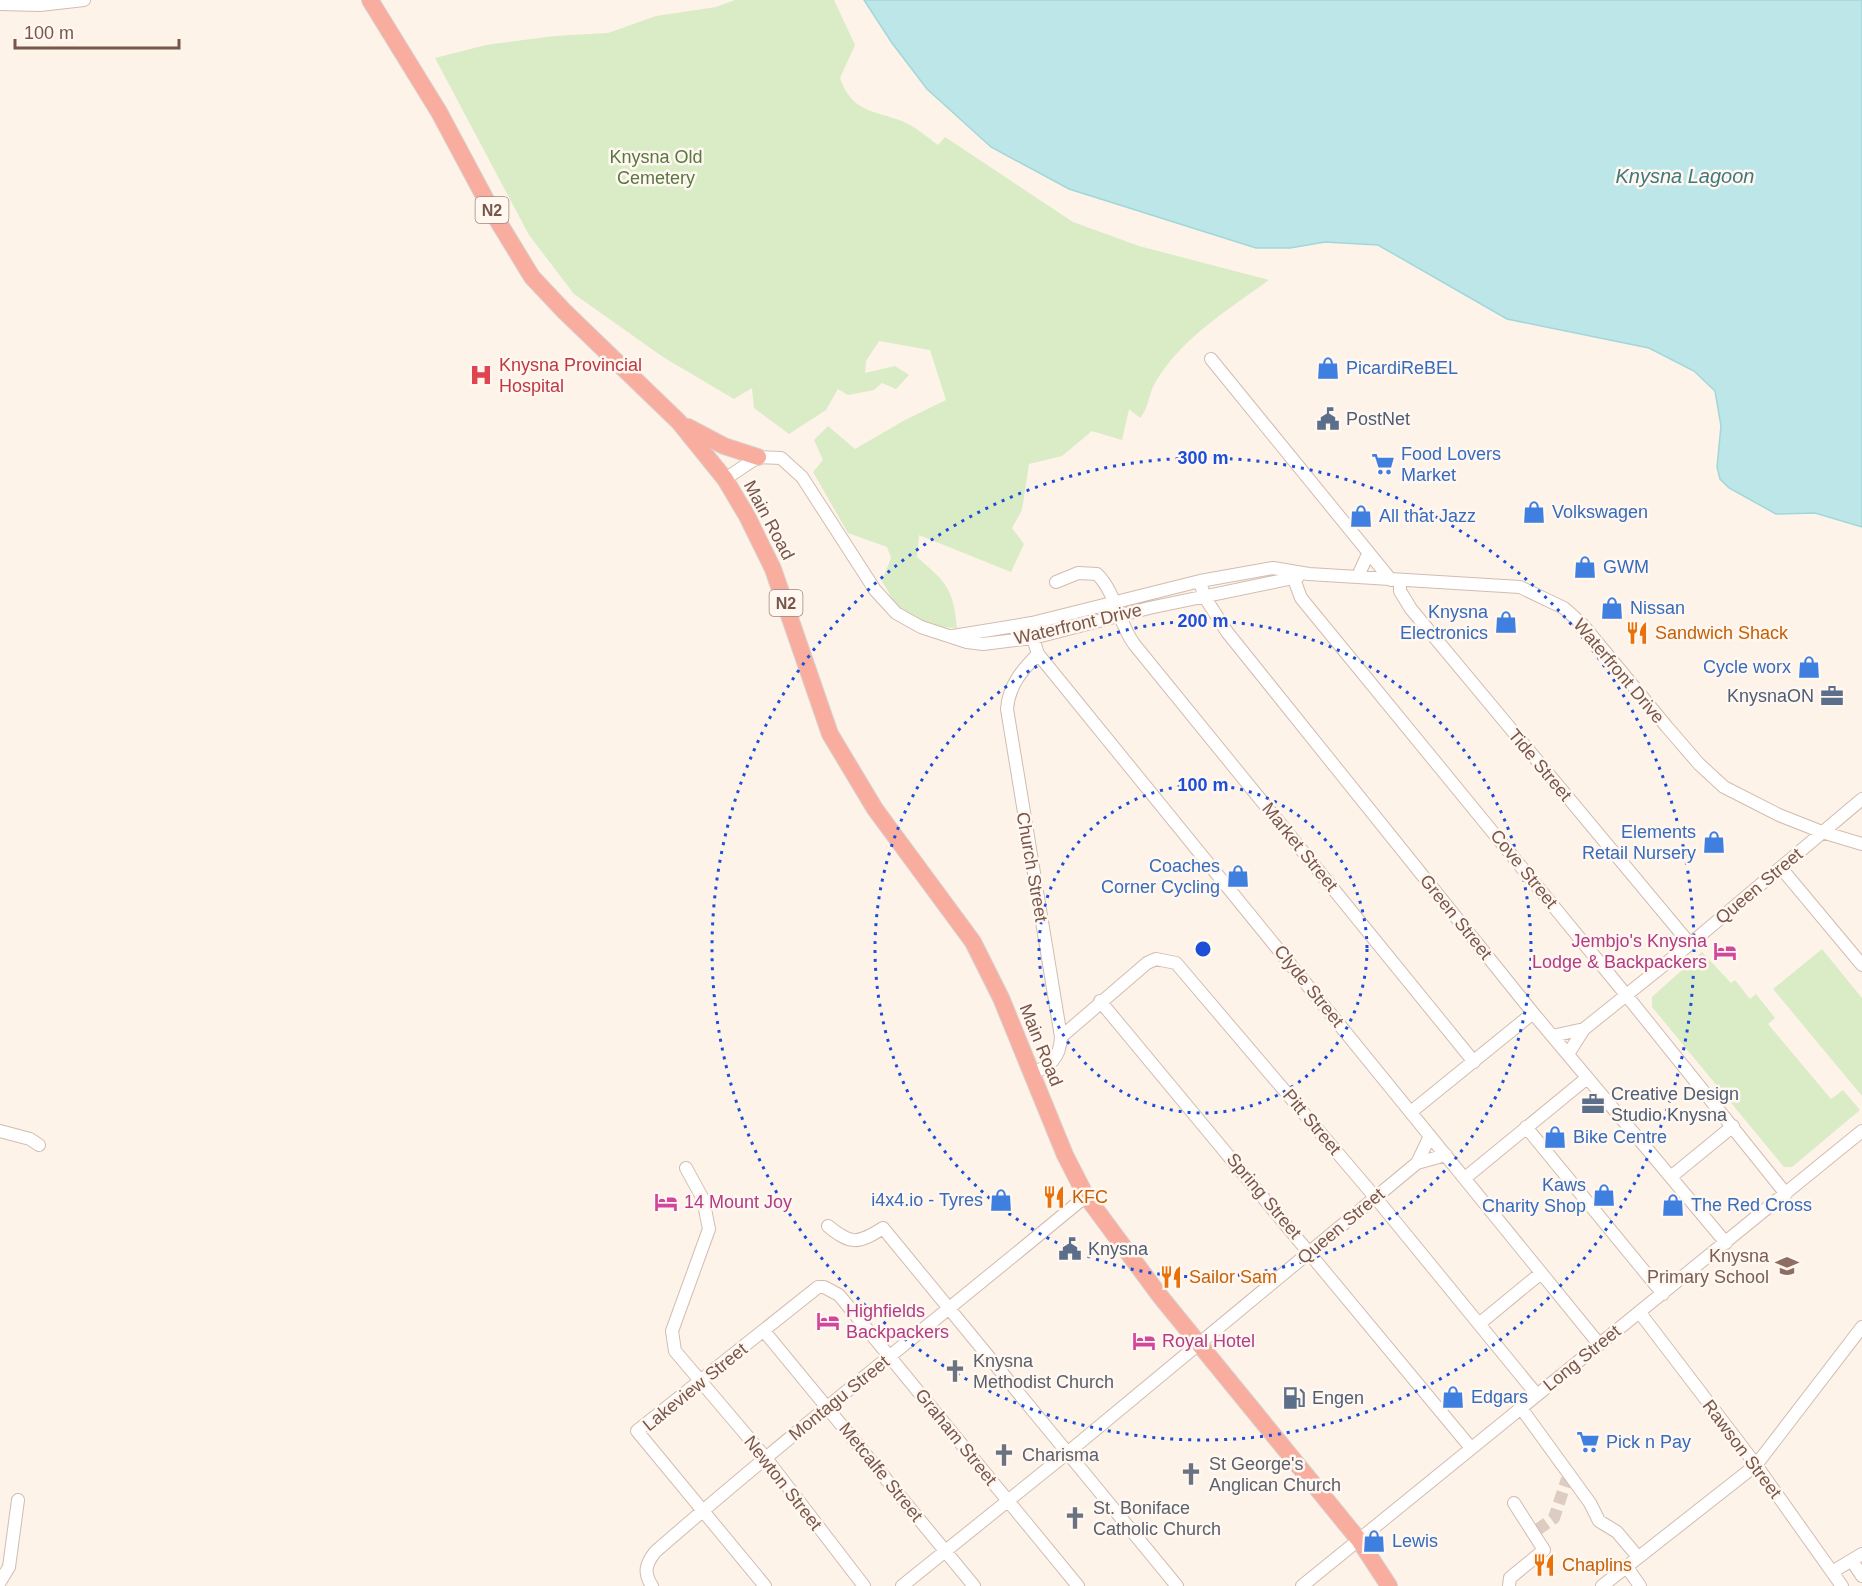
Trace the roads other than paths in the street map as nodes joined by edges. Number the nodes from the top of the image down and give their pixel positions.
1 (84, 0) edge
2 (372, 1) edge
3 (0, 3) edge
4 (1211, 359) dead end
5 (679, 422) junction
6 (758, 457) junction
7 (725, 478) junction
8 (1368, 554) junction
9 (1292, 575) junction
10 (1358, 576) junction
11 (1395, 580) junction
12 (1200, 581) junction
13 (1056, 582) dead end
14 (1204, 596) junction
15 (1113, 603) junction
16 (1118, 616) junction
17 (1032, 623) junction
18 (953, 636) junction
19 (1033, 638) junction
20 (1038, 654) junction
21 (1862, 799) edge
22 (1822, 832) junction
23 (1862, 844) edge
24 (1781, 868) junction
25 (1690, 945) junction
26 (1862, 965) edge
27 (1628, 996) junction
28 (1100, 1001) junction
29 (1533, 1013) junction
30 (1584, 1029) junction
31 (1552, 1036) junction
32 (1061, 1037) junction
33 (1568, 1054) junction
34 (1474, 1062) junction
35 (1032, 1074) junction
36 (1587, 1077) junction
37 (1411, 1112) junction
38 (1734, 1126) junction
39 (1526, 1127) junction
40 (0, 1131) edge
41 (1862, 1131) edge
42 (1430, 1136) junction
43 (39, 1145) dead end
44 (1446, 1155) junction
45 (1417, 1163) junction
46 (686, 1168) dead end
47 (1672, 1176) junction
48 (1465, 1178) junction
49 (1786, 1194) junction
50 (1086, 1196) junction
51 (1375, 1197) junction
52 (828, 1226) dead end
53 (1726, 1243) junction
54 (1310, 1252) junction
55 (1541, 1273) junction
56 (833, 1291) joint
57 (1663, 1294) junction
58 (951, 1309) junction
59 (1640, 1313) junction
60 (1479, 1324) junction
61 (1862, 1328) edge
62 (764, 1331) junction
63 (1199, 1344) junction
64 (1599, 1344) junction
65 (890, 1356) junction
66 (701, 1380) junction
67 (1537, 1395) junction
68 (828, 1407) junction
69 (1521, 1408) junction
70 (1471, 1448) junction
71 (1066, 1454) junction
72 (765, 1458) junction
73 (1756, 1465) junction
74 (18, 1500) dead end
75 (1008, 1501) junction
76 (1514, 1503) dead end
77 (704, 1510) junction
78 (1359, 1540) junction
79 (945, 1550) junction
80 (1638, 1557) junction
81 (1857, 1558) edge
82 (1626, 1566) junction
83 (1832, 1572) junction
84 (1862, 1576) edge
85 (0, 1582) edge
86 (652, 1586) edge
87 (765, 1586) edge
88 (864, 1586) edge
89 (902, 1586) edge
90 (974, 1586) edge
91 (1078, 1586) edge
92 (1177, 1586) edge
93 (1302, 1586) edge
94 (1389, 1586) edge
95 (1509, 1586) edge
96 (1602, 1586) edge
97 (1640, 1586) edge
98 (1842, 1586) edge

1 - 3 street
2 - 5 highway, N2
4 - 8 street, Tide Street
5 - 6 highway
5 - 7 highway, N2
6 - 7 street
6 - 18 street, Waterfront Drive
7 - 35 highway, Main Road / N2
8 - 10 street
8 - 11 street, Tide Street
9 - 10 street, Waterfront Drive
9 - 12 street, Waterfront Drive
9 - 14 street, Waterfront Drive
9 - 27 street, Cove Street
10 - 11 street, Waterfront Drive
11 - 22 street, Waterfront Drive
11 - 25 street, Tide Street
12 - 14 street, Green Street
12 - 15 street, Waterfront Drive
13 - 15 street, Market Street
14 - 16 street, Waterfront Drive
14 - 29 street, Green Street
15 - 16 street, Market Street
15 - 17 street, Waterfront Drive
16 - 19 street, Waterfront Drive
16 - 34 street, Market Street
17 - 18 street, Waterfront Drive
17 - 19 street, Clyde Street
18 - 19 street, Waterfront Drive
19 - 20 street, Clyde Street
20 - 32 street, Church Street
20 - 37 street, Clyde Street
21 - 22 street, Queen Street
22 - 23 street, Waterfront Drive
22 - 24 street, Queen Street
24 - 25 street, Queen Street
24 - 26 street
25 - 27 street, Queen Street
27 - 30 street, Queen Street
27 - 38 street, Cove Street
28 - 32 street, Pitt Street
28 - 51 street, Pitt Street
28 - 54 street, Spring Street
29 - 31 street, Green Street
29 - 34 street
30 - 31 street, Queen Street
30 - 33 street, Queen Street
31 - 33 street, Green Street
32 - 35 street
33 - 36 street, Green Street
34 - 37 street
35 - 50 highway, Main Road / N2
36 - 39 street
36 - 47 street, Green Street
37 - 42 street, Clyde Street
38 - 47 street
38 - 49 street, Cove Street
39 - 48 street
39 - 57 street
40 - 43 street
41 - 49 street, Long Street
42 - 44 street, Clyde Street
42 - 45 street, Queen Street
44 - 45 street, Queen Street
44 - 48 street, Clyde Street
45 - 51 street, Queen Street
46 - 66 street, Newton Street
47 - 53 street, Green Street
48 - 55 street, Clyde Street
49 - 53 street, Long Street
50 - 58 street, Montagu Street
50 - 63 highway, Main Road / N2
51 - 54 street, Queen Street
51 - 60 street, Pitt Street
52 - 58 street
53 - 57 street, Long Street
54 - 63 street, Queen Street
54 - 70 street, Spring Street
55 - 60 street
55 - 64 street, Clyde Street
56 - 62 street, Lakeview Street
56 - 65 street, Graham Street
57 - 59 street, Long Street
58 - 65 street, Montagu Street
58 - 71 street
59 - 64 street, Long Street
59 - 73 street, Rawson Street
60 - 67 street, Pitt Street
61 - 73 street
62 - 66 street, Lakeview Street
62 - 68 street, Metcalfe Street
63 - 71 street, Queen Street
63 - 78 highway, Main Road / N2
64 - 67 street, Long Street
65 - 68 street, Montagu Street
65 - 75 street, Graham Street
66 - 72 street, Newton Street
66 - 77 street, Lakeview Street
67 - 69 street, Long Street
68 - 72 street, Montagu Street
68 - 79 street, Metcalfe Street
69 - 70 street, Long Street
69 - 80 street
70 - 78 street, Long Street
71 - 75 street, Queen Street
71 - 92 street
72 - 77 street, Montagu Street
72 - 88 street, Newton Street
73 - 80 street
73 - 83 street, Rawson Street
74 - 85 street
75 - 79 street, Queen Street
75 - 91 street, Graham Street
76 - 95 street
77 - 86 street, Montagu Street
77 - 87 street
78 - 93 street, Long Street
78 - 94 highway, Main Road / N2
79 - 89 street, Queen Street
79 - 90 street, Metcalfe Street
80 - 82 street
81 - 83 street
81 - 84 street
82 - 96 street
82 - 97 street
83 - 98 street, Rawson Street

